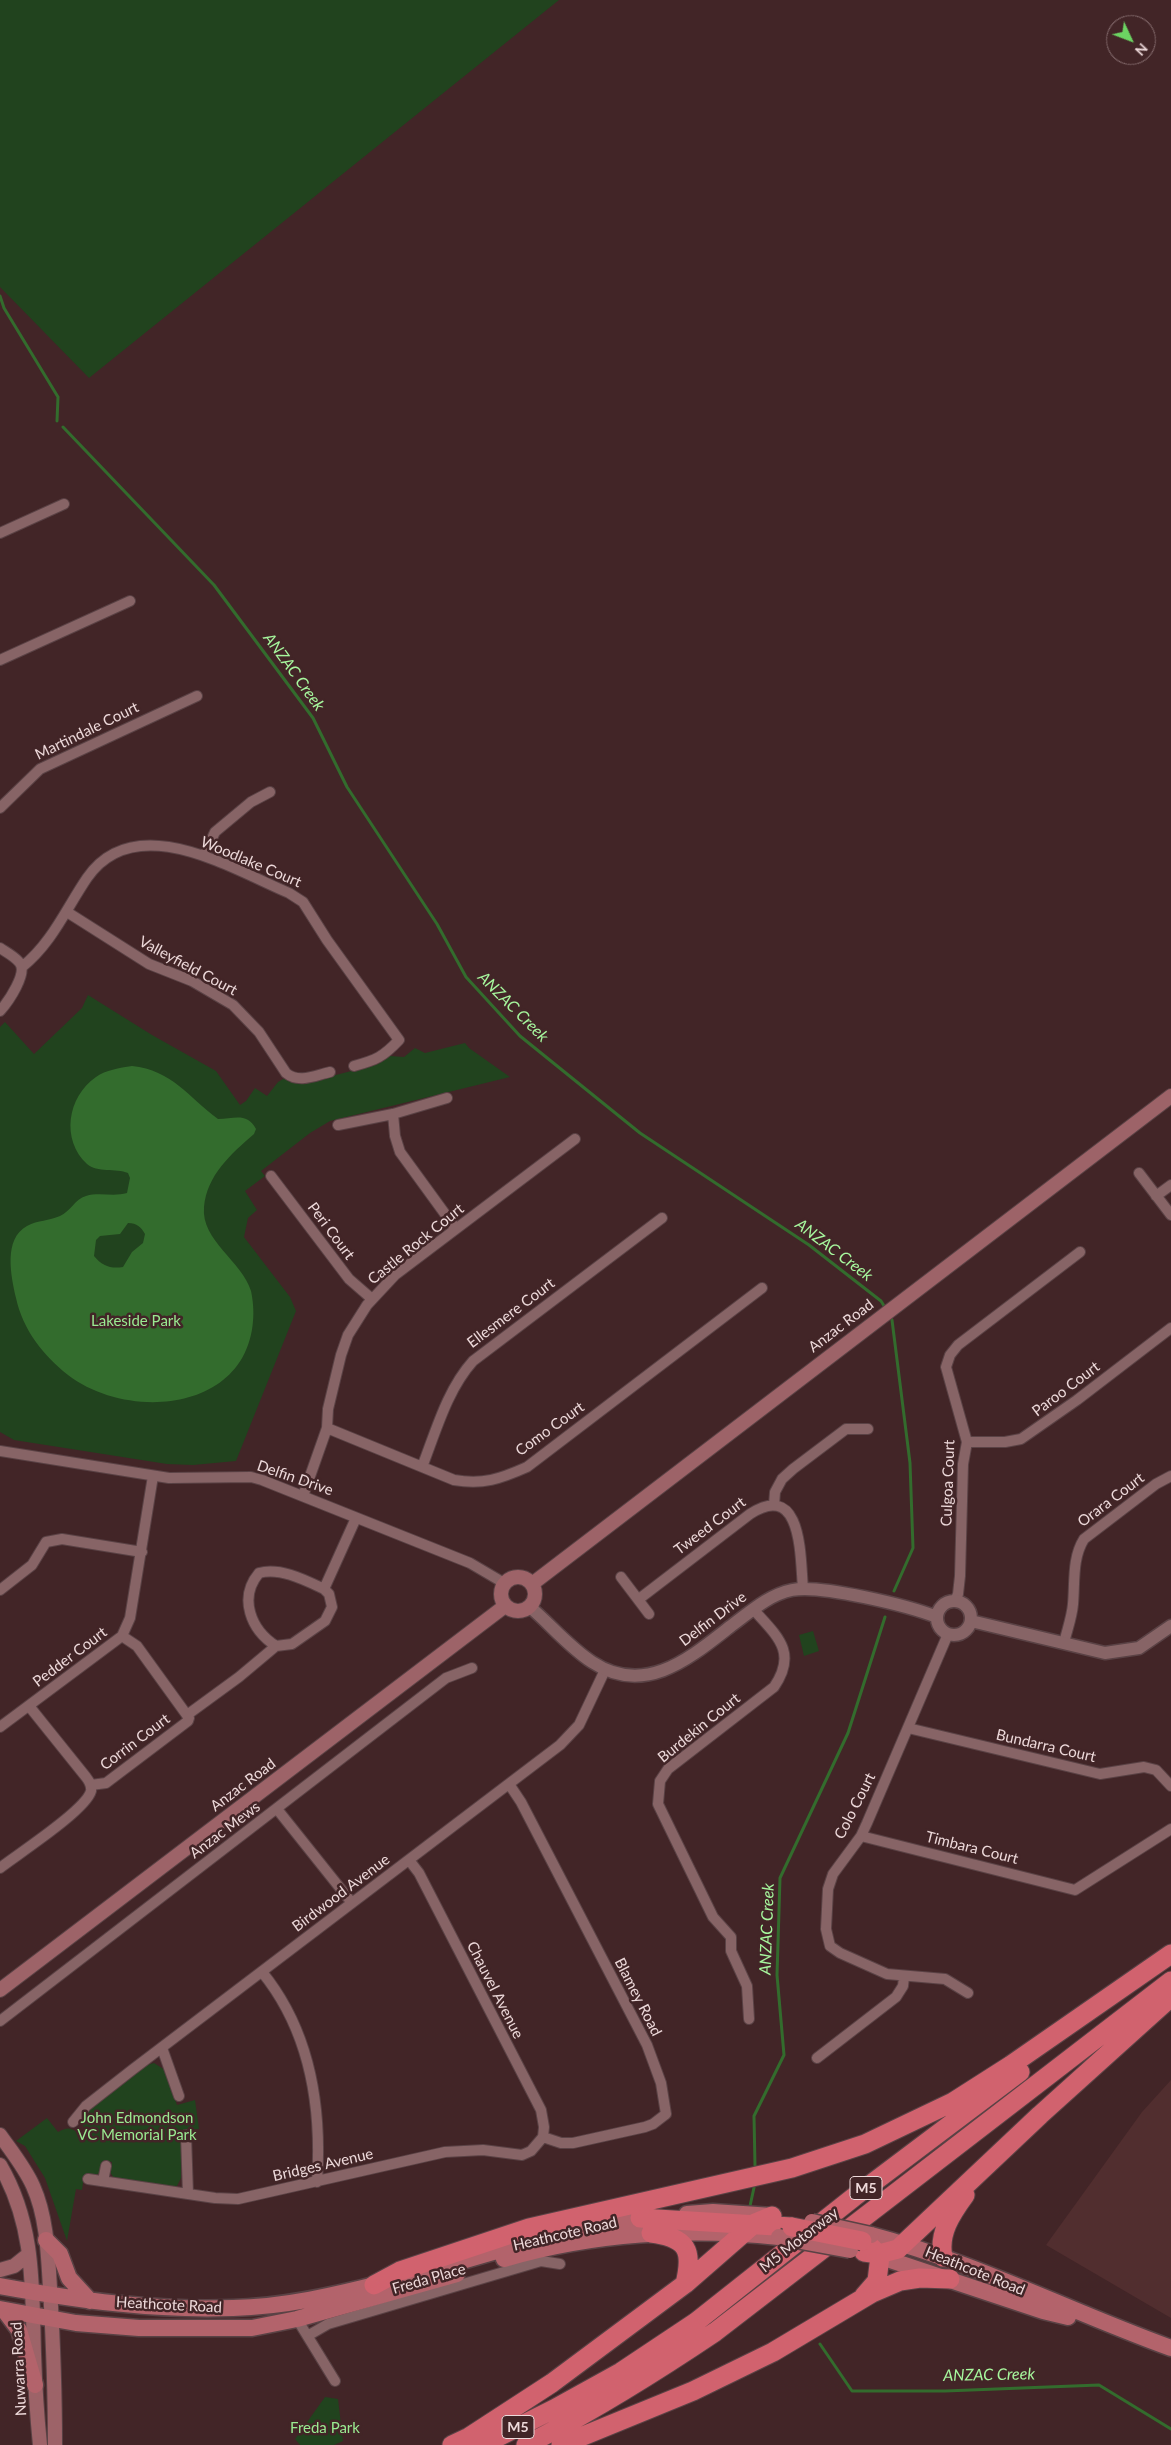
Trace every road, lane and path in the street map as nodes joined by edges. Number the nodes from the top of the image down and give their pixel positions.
1 (64, 504) dead end
2 (0, 533) edge
3 (130, 601) dead end
4 (0, 660) edge
5 (197, 696) dead end
6 (270, 792) dead end
7 (0, 808) edge
8 (204, 856) junction
9 (67, 912) junction
10 (0, 948) edge
11 (22, 967) junction
12 (0, 1010) edge
13 (354, 1066) dead end
14 (330, 1072) dead end
15 (1171, 1096) edge
16 (447, 1098) dead end
17 (393, 1114) junction
18 (338, 1125) dead end
19 (575, 1139) dead end
20 (1139, 1173) dead end
21 (271, 1176) dead end
22 (1171, 1185) edge
23 (1156, 1196) junction
24 (1171, 1215) edge
25 (662, 1218) dead end
26 (456, 1229) junction
27 (1080, 1252) dead end
28 (762, 1288) dead end
29 (372, 1299) junction
30 (1171, 1328) edge
31 (327, 1428) junction
32 (868, 1428) dead end
33 (967, 1442) junction
34 (0, 1451) edge
35 (422, 1467) junction
36 (153, 1476) junction
37 (1171, 1476) edge
38 (303, 1496) junction
39 (774, 1504) junction
40 (356, 1518) junction
41 (142, 1552) junction
42 (621, 1577) dead end
43 (504, 1583) junction
44 (532, 1584) junction
45 (324, 1588) junction
46 (803, 1588) junction
47 (0, 1590) edge
48 (639, 1599) junction
49 (955, 1600) junction
50 (505, 1606) junction
51 (530, 1607) junction
52 (753, 1609) junction
53 (650, 1614) dead end
54 (937, 1617) junction
55 (971, 1622) junction
56 (1171, 1626) edge
57 (948, 1634) junction
58 (122, 1636) junction
59 (1064, 1643) junction
60 (276, 1646) junction
61 (472, 1668) dead end
62 (605, 1670) junction
63 (28, 1706) junction
64 (187, 1715) junction
65 (0, 1727) edge
66 (908, 1728) junction
67 (509, 1784) junction
68 (91, 1785) junction
69 (1171, 1786) edge
70 (277, 1809) junction
71 (1171, 1830) edge
72 (861, 1836) junction
73 (408, 1860) junction
74 (0, 1868) edge
75 (352, 1903) junction
76 (1171, 1954) edge
77 (262, 1972) junction
78 (904, 1977) junction
79 (1171, 1980) edge
80 (0, 1990) edge
81 (968, 1993) dead end
82 (1171, 1997) edge
83 (749, 2019) dead end
84 (0, 2022) edge
85 (162, 2048) junction
86 (816, 2058) dead end
87 (179, 2096) dead end
88 (73, 2122) dead end
89 (0, 2135) edge
90 (186, 2135) dead end
91 (543, 2137) junction
92 (0, 2165) edge
93 (106, 2166) dead end
94 (987, 2166) junction
95 (88, 2179) dead end
96 (103, 2180) junction
97 (317, 2182) junction
98 (188, 2194) junction
99 (772, 2216) junction
100 (640, 2218) junction
101 (790, 2228) junction
102 (748, 2229) junction
103 (651, 2234) junction
104 (46, 2240) junction
105 (904, 2244) junction
106 (867, 2248) junction
107 (29, 2254) junction
108 (943, 2257) junction
109 (560, 2264) dead end
110 (0, 2270) edge
111 (950, 2279) junction
112 (685, 2284) junction
113 (374, 2285) junction
114 (0, 2286) edge
115 (33, 2292) junction
116 (50, 2296) junction
117 (90, 2300) junction
118 (858, 2302) junction
119 (2, 2310) edge
120 (33, 2316) junction
121 (52, 2319) junction
122 (297, 2319) junction
123 (1119, 2329) junction
124 (309, 2335) junction
125 (1171, 2348) edge
126 (335, 2381) dead end
127 (35, 2385) junction
128 (40, 2445) edge
129 (56, 2445) edge
130 (452, 2445) edge
131 (482, 2445) edge
132 (526, 2445) edge
133 (561, 2445) edge

1 - 2 street
3 - 4 street
5 - 7 street, Martindale Court
6 - 8 street
8 - 9 street, Woodlake Court
8 - 13 street, Woodlake Court
9 - 11 street, Woodlake Court
9 - 14 street, Valleyfield Court
10 - 11 street
11 - 12 street
15 - 44 main road, Anzac Road
16 - 17 street
17 - 18 street
17 - 26 street
19 - 26 street, Castle Rock Court
20 - 23 street
21 - 29 street, Peri Court
22 - 23 street
23 - 24 street
25 - 35 street, Ellesmere Court
26 - 29 street, Castle Rock Court
27 - 33 street, Culgoa Court
28 - 35 street, Como Court
29 - 31 street, Castle Rock Court
30 - 33 street, Paroo Court
31 - 35 street, Como Court
31 - 38 street, Castle Rock Court
32 - 39 street
33 - 49 street, Culgoa Court
34 - 36 street, Delfin Drive
36 - 38 street, Delfin Drive
36 - 41 street, Pedder Court
37 - 59 street, Orara Court
38 - 40 street, Delfin Drive
39 - 46 street
39 - 48 street, Tweed Court
40 - 43 street, Delfin Drive
40 - 45 street
41 - 47 street
41 - 58 street, Pedder Court
42 - 48 street
43 - 44 main road
43 - 50 main road
44 - 51 main road
45 - 60 street
45 - 60 street
46 - 52 street, Delfin Drive
46 - 54 street, Delfin Drive
48 - 53 street
49 - 54 street
49 - 55 street
50 - 51 main road
50 - 80 main road, Anzac Road
51 - 62 street, Delfin Drive
52 - 62 street, Delfin Drive
52 - 83 street, Burdekin Court
54 - 57 street
55 - 57 street
55 - 59 street
56 - 59 street
57 - 66 street, Colo Court
58 - 63 street, Pedder Court
58 - 64 street, Corrin Court
60 - 64 street, Corrin Court
61 - 70 street, Anzac Mews
62 - 67 street, Birdwood Avenue
63 - 65 street, Pedder Court
63 - 68 street
64 - 68 street, Corrin Court
66 - 69 street, Bundarra Court
66 - 72 street, Colo Court
67 - 73 street, Birdwood Avenue
67 - 91 street, Blamey Road
68 - 74 street
70 - 75 street
70 - 84 street, Anzac Mews
71 - 72 street, Timbara Court
72 - 78 street, Colo Court
73 - 75 street, Birdwood Avenue
73 - 91 street, Chauvel Avenue
75 - 77 street, Birdwood Avenue
76 - 113 highway
76 - 131 highway, M5 Motorway / M5
77 - 85 street, Birdwood Avenue
77 - 97 street
78 - 81 street, Colo Court
78 - 86 street
79 - 132 highway, M5 Motorway / M5
82 - 94 highway
85 - 87 street
85 - 88 street, Birdwood Avenue
89 - 104 main road
90 - 98 street
91 - 97 street, Bridges Avenue
92 - 107 main road, Nuwarra Road
93 - 96 street
94 - 105 highway
94 - 108 highway
95 - 96 street, Bridges Avenue
96 - 98 street, Bridges Avenue
97 - 98 street, Bridges Avenue
99 - 100 main road, Heathcote Road
99 - 101 main road, Heathcote Road
99 - 102 highway
100 - 102 highway
100 - 113 main road, Heathcote Road
101 - 102 highway
101 - 106 highway, bridge
102 - 103 main road, Heathcote Road
102 - 112 highway
103 - 112 highway
103 - 122 main road, Heathcote Road
104 - 116 main road
104 - 117 main road
105 - 106 highway
105 - 108 main road, Heathcote Road
106 - 111 main road, Heathcote Road
106 - 118 highway
107 - 110 main road
107 - 115 main road, Nuwarra Road
108 - 123 main road, Heathcote Road
109 - 124 street, Freda Place
111 - 118 highway
111 - 123 main road, Heathcote Road
112 - 130 highway
113 - 117 main road, Heathcote Road
114 - 115 main road, Heathcote Road
115 - 116 main road, Heathcote Road
115 - 120 main road, Nuwarra Road
116 - 117 main road, Heathcote Road
116 - 121 main road
118 - 133 highway
119 - 120 main road, Heathcote Road
119 - 127 main road
120 - 121 main road, Heathcote Road
120 - 127 main road, Nuwarra Road
121 - 122 main road, Heathcote Road
121 - 129 main road
122 - 124 street
123 - 125 main road, Heathcote Road
124 - 126 street
127 - 128 main road, Nuwarra Road

